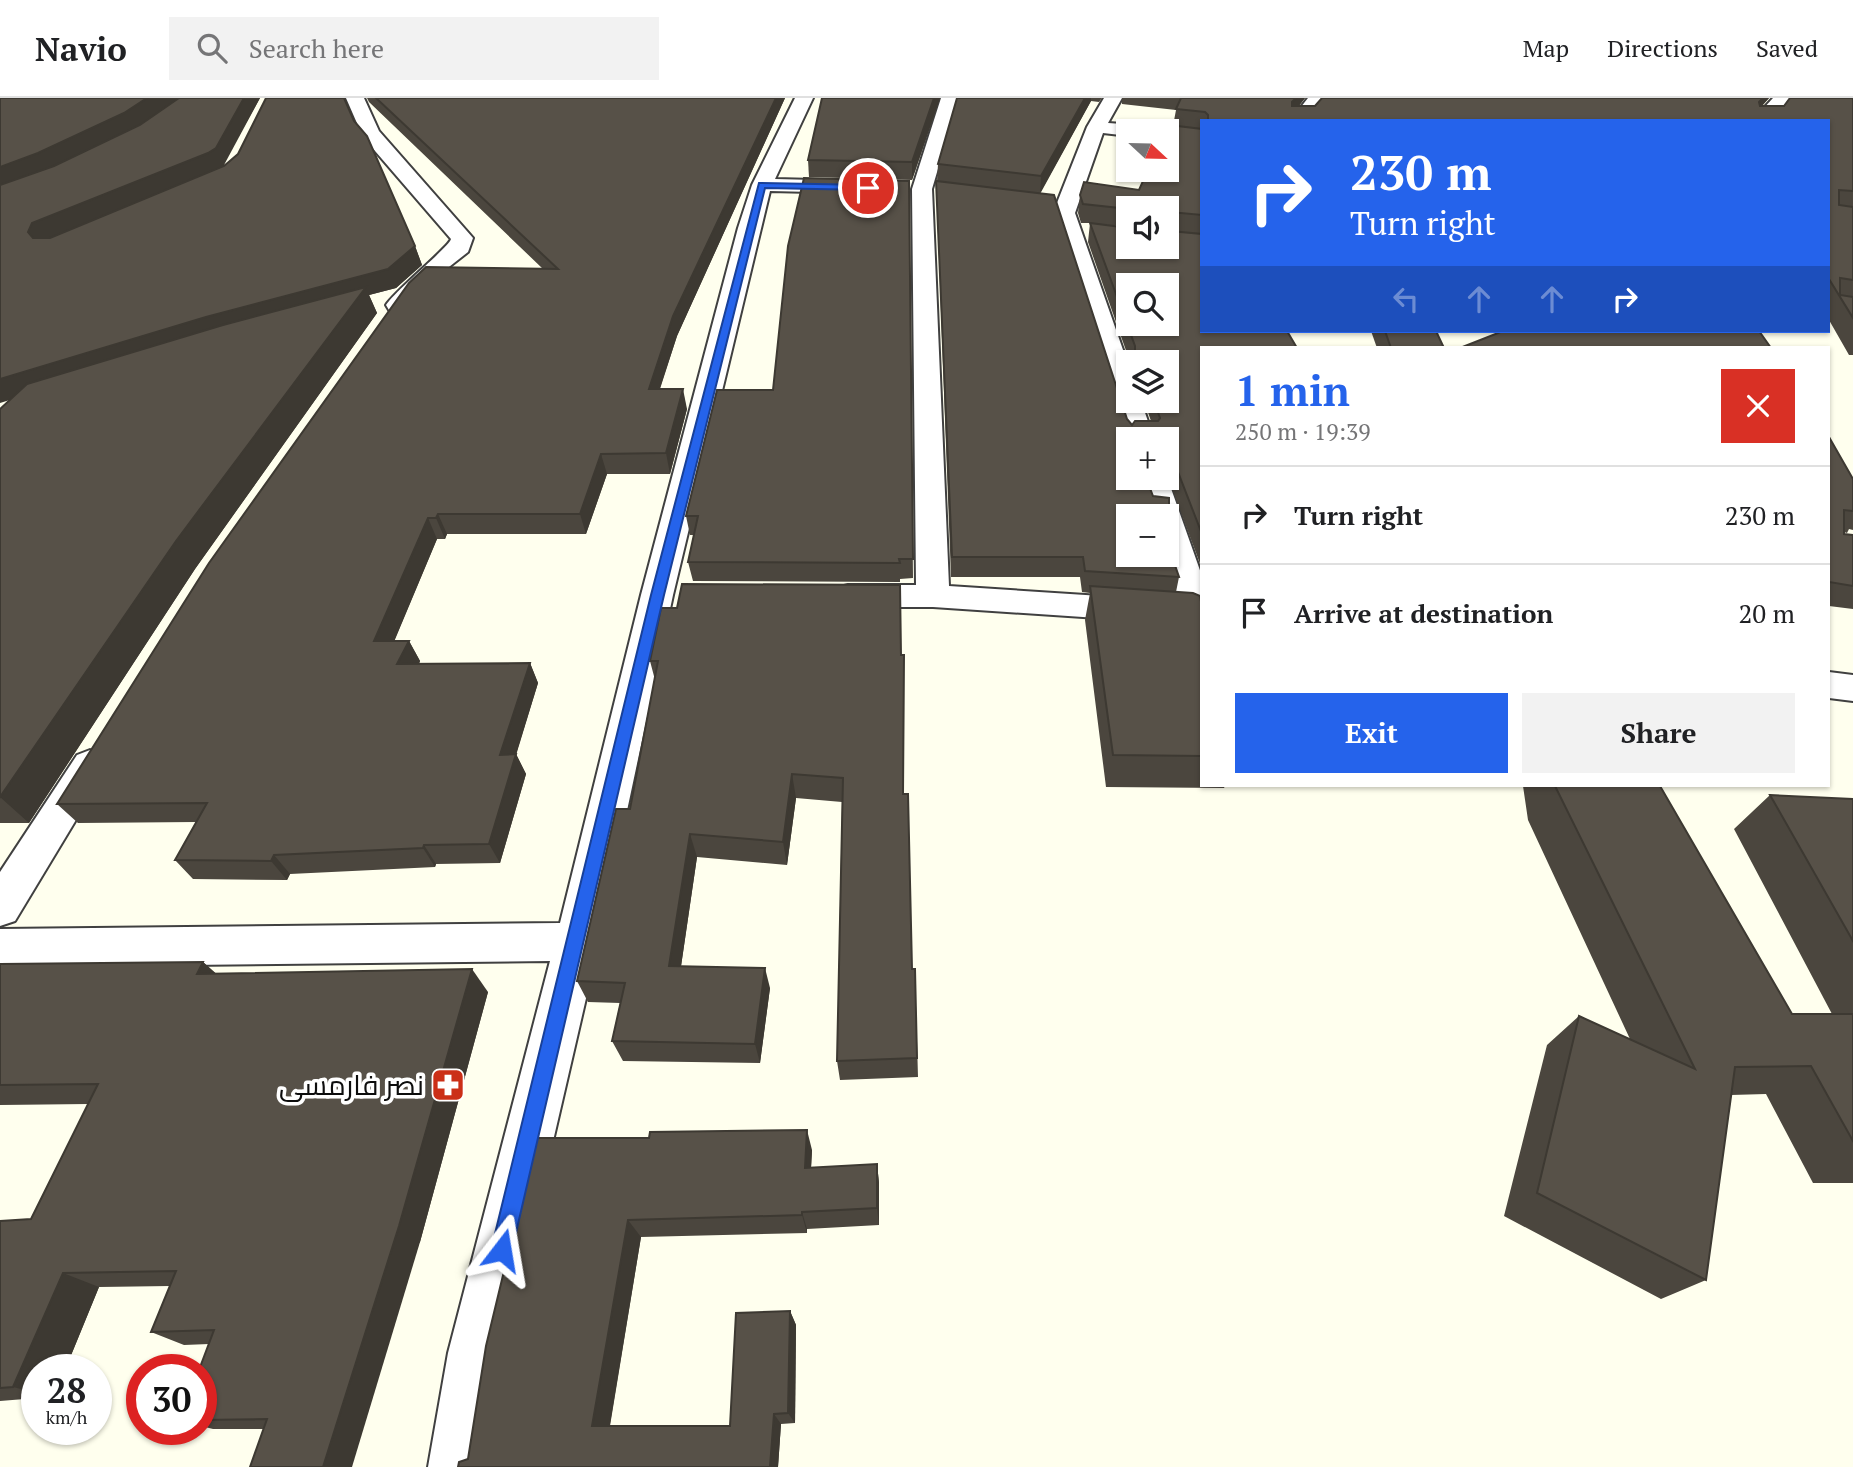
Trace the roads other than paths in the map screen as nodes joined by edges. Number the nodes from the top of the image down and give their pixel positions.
1 (355, 98) edge
2 (804, 98) edge
3 (950, 98) edge
4 (1113, 98) edge
5 (1318, 98) edge
6 (1783, 98) edge
7 (1301, 119) edge
8 (1763, 119) edge
9 (1096, 127) junction
10 (1116, 129) edge
11 (762, 185) junction
12 (922, 189) junction
13 (948, 192) edge
14 (1040, 203) edge
15 (1066, 206) junction
16 (1069, 231) junction
17 (1093, 233) edge
18 (389, 309) edge
19 (1136, 427) edge
20 (1179, 552) edge
21 (822, 596) edge
22 (933, 596) junction
23 (1200, 611) edge
24 (1200, 614) edge
25 (1830, 684) edge
26 (1853, 688) edge
27 (104, 743) edge
28 (0, 908) edge
29 (577, 942) junction
30 (0, 948) edge
31 (458, 1467) edge

1 - 18 street
2 - 11 street
3 - 12 street
4 - 9 street
5 - 7 street
6 - 8 street
9 - 10 street
9 - 15 street
11 - 12 street
11 - 29 street
12 - 13 street
12 - 22 street
14 - 15 street
15 - 16 street
16 - 17 street
16 - 19 street
20 - 23 street
21 - 22 street
22 - 24 street
25 - 26 street
27 - 28 street
29 - 30 street
29 - 31 street

